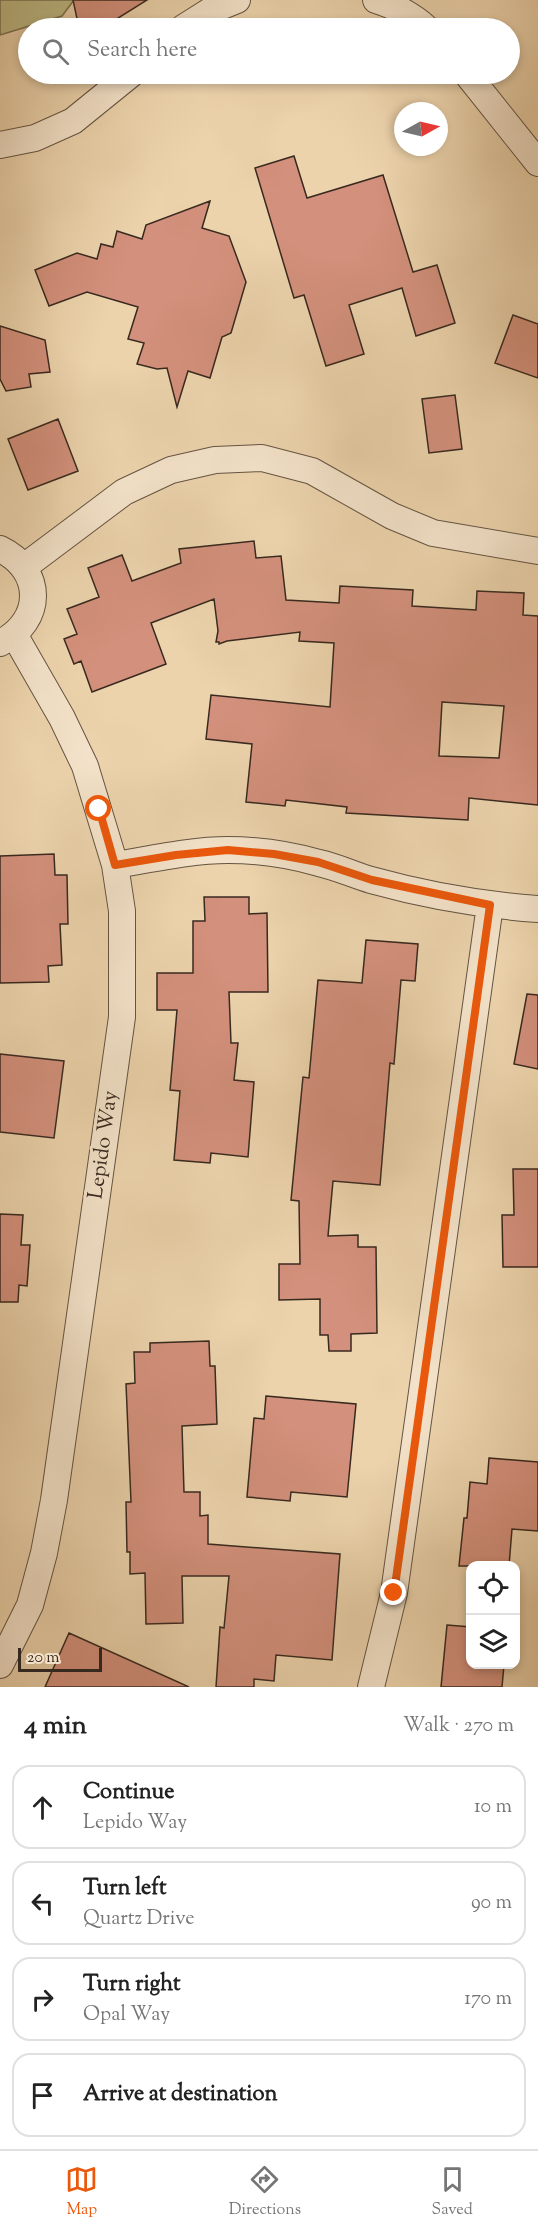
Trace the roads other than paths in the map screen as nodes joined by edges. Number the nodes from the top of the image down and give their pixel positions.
1 (237, 0) edge
2 (376, 0) edge
3 (199, 18) edge
4 (412, 18) edge
5 (118, 84) edge
6 (475, 84) edge
7 (0, 145) edge
8 (538, 163) edge
9 (0, 549) edge
10 (538, 550) edge
11 (24, 567) junction
12 (7, 639) edge
13 (115, 865) junction
14 (490, 905) junction
15 (538, 909) edge
16 (0, 1665) edge
17 (371, 1687) edge

1 - 3 street
2 - 4 street
5 - 7 street
6 - 8 street
9 - 11 street
10 - 11 street
11 - 12 street
12 - 13 street, Lepido Way
13 - 14 street
13 - 16 street, Lepido Way
14 - 15 street
14 - 17 street

